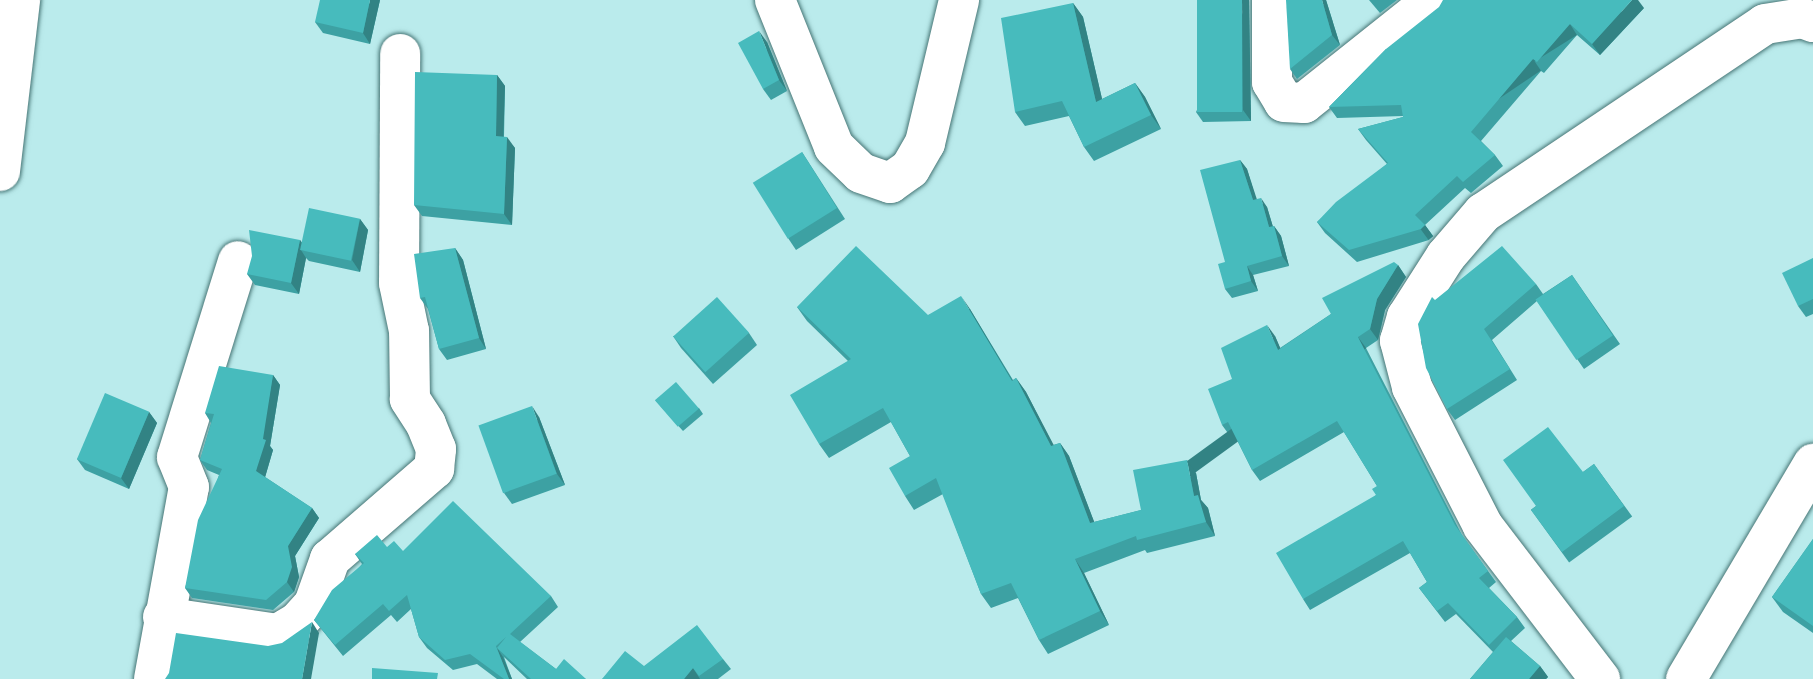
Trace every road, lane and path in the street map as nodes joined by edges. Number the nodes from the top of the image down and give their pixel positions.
1 (20, 0) edge
2 (775, 0) edge
3 (959, 0) edge
4 (1272, 0) edge
5 (1433, 0) edge
6 (1813, 22) edge
7 (400, 54) dead end
8 (0, 171) edge
9 (238, 261) dead end
10 (1813, 464) edge
11 (163, 617) junction
12 (154, 679) edge
13 (1600, 679) edge
14 (1686, 679) edge

1 - 8 street
2 - 3 street
4 - 5 street
6 - 13 street
7 - 11 street
9 - 11 street
10 - 14 street
11 - 12 street

